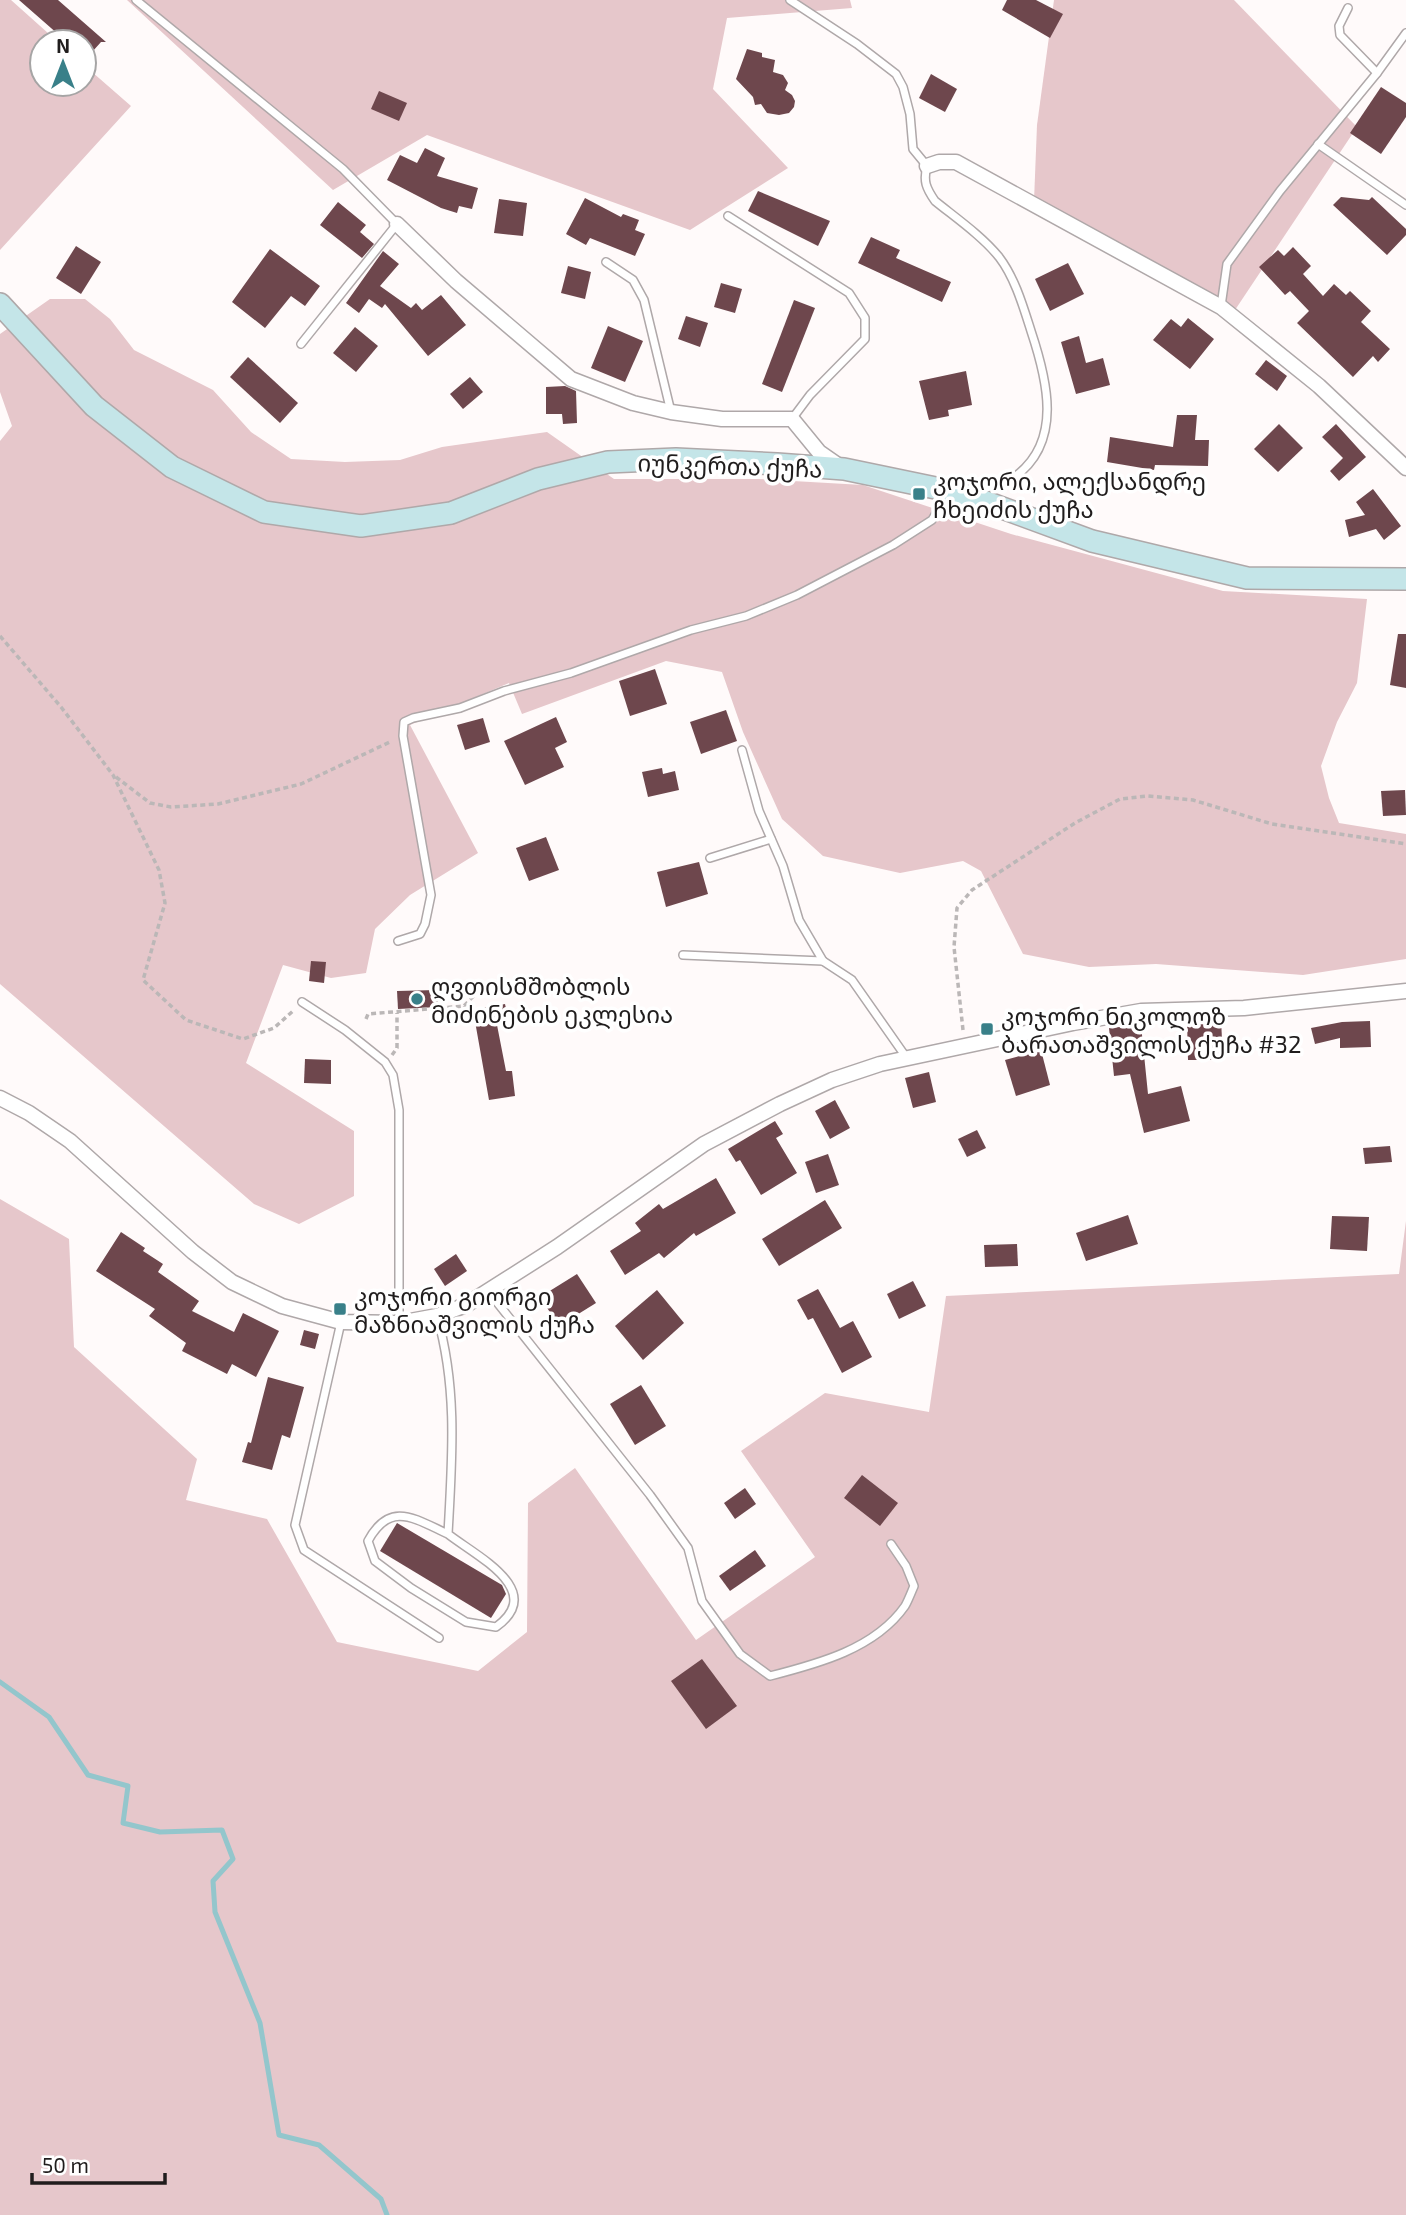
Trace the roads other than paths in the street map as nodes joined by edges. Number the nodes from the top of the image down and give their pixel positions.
1 (136, 0) edge
2 (790, 0) edge
3 (1348, 8) dead end
4 (1406, 33) edge
5 (1377, 73) junction
6 (1318, 144) junction
7 (927, 166) junction
8 (1406, 205) edge
9 (727, 216) dead end
10 (397, 224) junction
11 (606, 262) dead end
12 (0, 304) edge
13 (1221, 307) junction
14 (301, 344) dead end
15 (671, 412) junction
16 (792, 419) junction
17 (1406, 468) edge
18 (844, 469) junction
19 (957, 493) junction
20 (1406, 579) edge
21 (742, 750) dead end
22 (771, 839) junction
23 (710, 858) dead end
24 (398, 941) dead end
25 (683, 956) dead end
26 (823, 961) junction
27 (1406, 991) edge
28 (302, 1002) road end
29 (906, 1058) junction
30 (0, 1098) edge
31 (488, 1291) junction
32 (436, 1317) junction
33 (341, 1322) junction
34 (399, 1323) junction
35 (448, 1534) junction
36 (891, 1544) dead end
37 (439, 1638) dead end

1 - 10 lane
2 - 7 lane
3 - 5 lane
4 - 5 lane
5 - 6 lane
6 - 8 lane
6 - 13 lane
7 - 13 street
7 - 19 lane
9 - 16 lane
10 - 14 lane
10 - 15 street
11 - 15 lane
12 - 18 main road, იუნკერთა ქუჩა
13 - 17 street
15 - 16 street
16 - 18 street
18 - 19 main road, იუნკერთა ქუჩა
19 - 20 main road, იუნკერთა ქუჩა
19 - 24 lane
21 - 22 lane
22 - 23 lane
22 - 26 lane
25 - 26 lane
26 - 29 lane
27 - 29 street
28 - 34 lane
29 - 31 street
30 - 33 street
31 - 32 street
31 - 36 lane
32 - 34 street
32 - 35 lane
33 - 34 street
33 - 37 lane
35 - 35 lane

